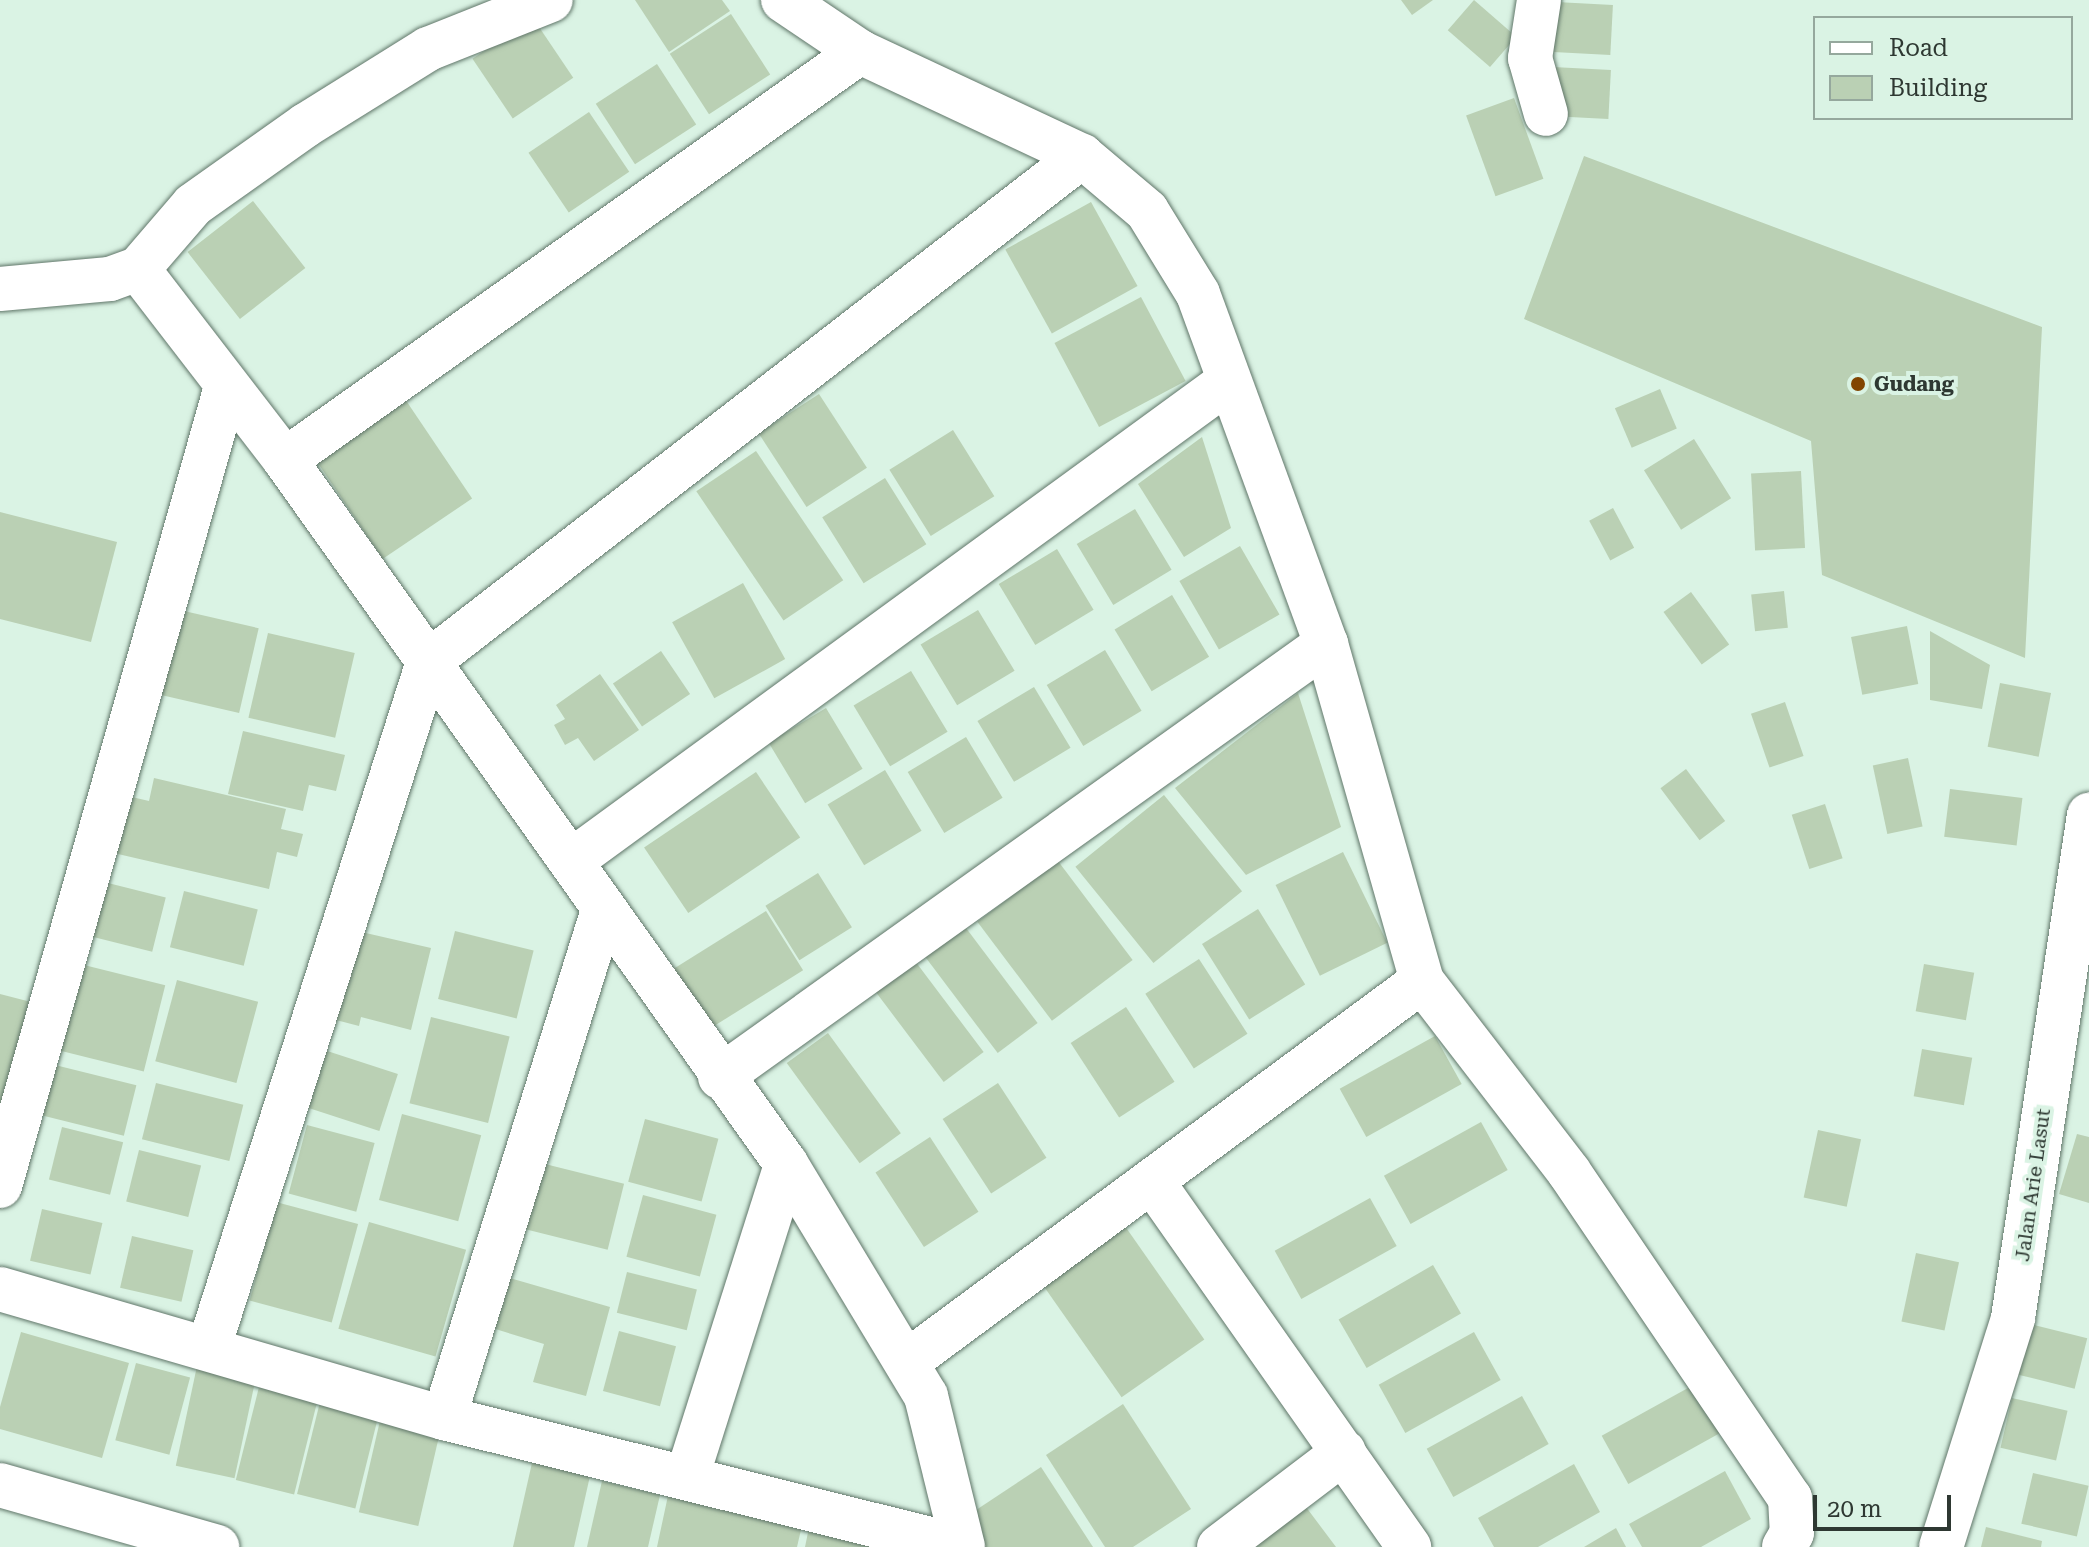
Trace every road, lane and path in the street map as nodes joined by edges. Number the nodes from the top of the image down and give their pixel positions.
1 (551, 0) edge
2 (783, 0) edge
3 (1539, 0) edge
4 (860, 52) junction
5 (1546, 114) dead end
6 (1082, 156) junction
7 (138, 269) junction
8 (0, 289) edge
9 (1226, 383) junction
10 (226, 387) junction
11 (285, 460) junction
12 (1326, 644) junction
13 (428, 662) junction
14 (2089, 815) edge
15 (571, 861) junction
16 (603, 910) junction
17 (1422, 981) junction
18 (720, 1077) junction
19 (786, 1164) junction
20 (1154, 1184) junction
21 (0, 1186) edge
22 (0, 1289) edge
23 (209, 1347) junction
24 (908, 1361) junction
25 (444, 1418) junction
26 (1344, 1452) junction
27 (687, 1477) junction
28 (0, 1485) edge
29 (217, 1547) edge
30 (963, 1547) edge
31 (1219, 1547) edge
32 (1409, 1547) edge
33 (1784, 1547) edge
34 (1941, 1547) edge

1 - 7 street
2 - 4 street
3 - 5 street
4 - 6 street
4 - 11 street
6 - 9 street
6 - 13 street
7 - 8 street
7 - 10 street
9 - 12 street
9 - 15 street
10 - 11 street
10 - 21 street
11 - 13 street
12 - 17 street
12 - 18 street
13 - 15 street
13 - 23 street
14 - 34 street, Jalan Arie Lasut
15 - 16 street
16 - 18 street
16 - 25 street
17 - 20 street
17 - 33 street
18 - 19 street
19 - 24 street
19 - 27 street
20 - 24 street
20 - 26 street
22 - 23 street
23 - 25 street
24 - 30 street
25 - 27 street
26 - 31 street
26 - 32 street
27 - 30 street
28 - 29 street

